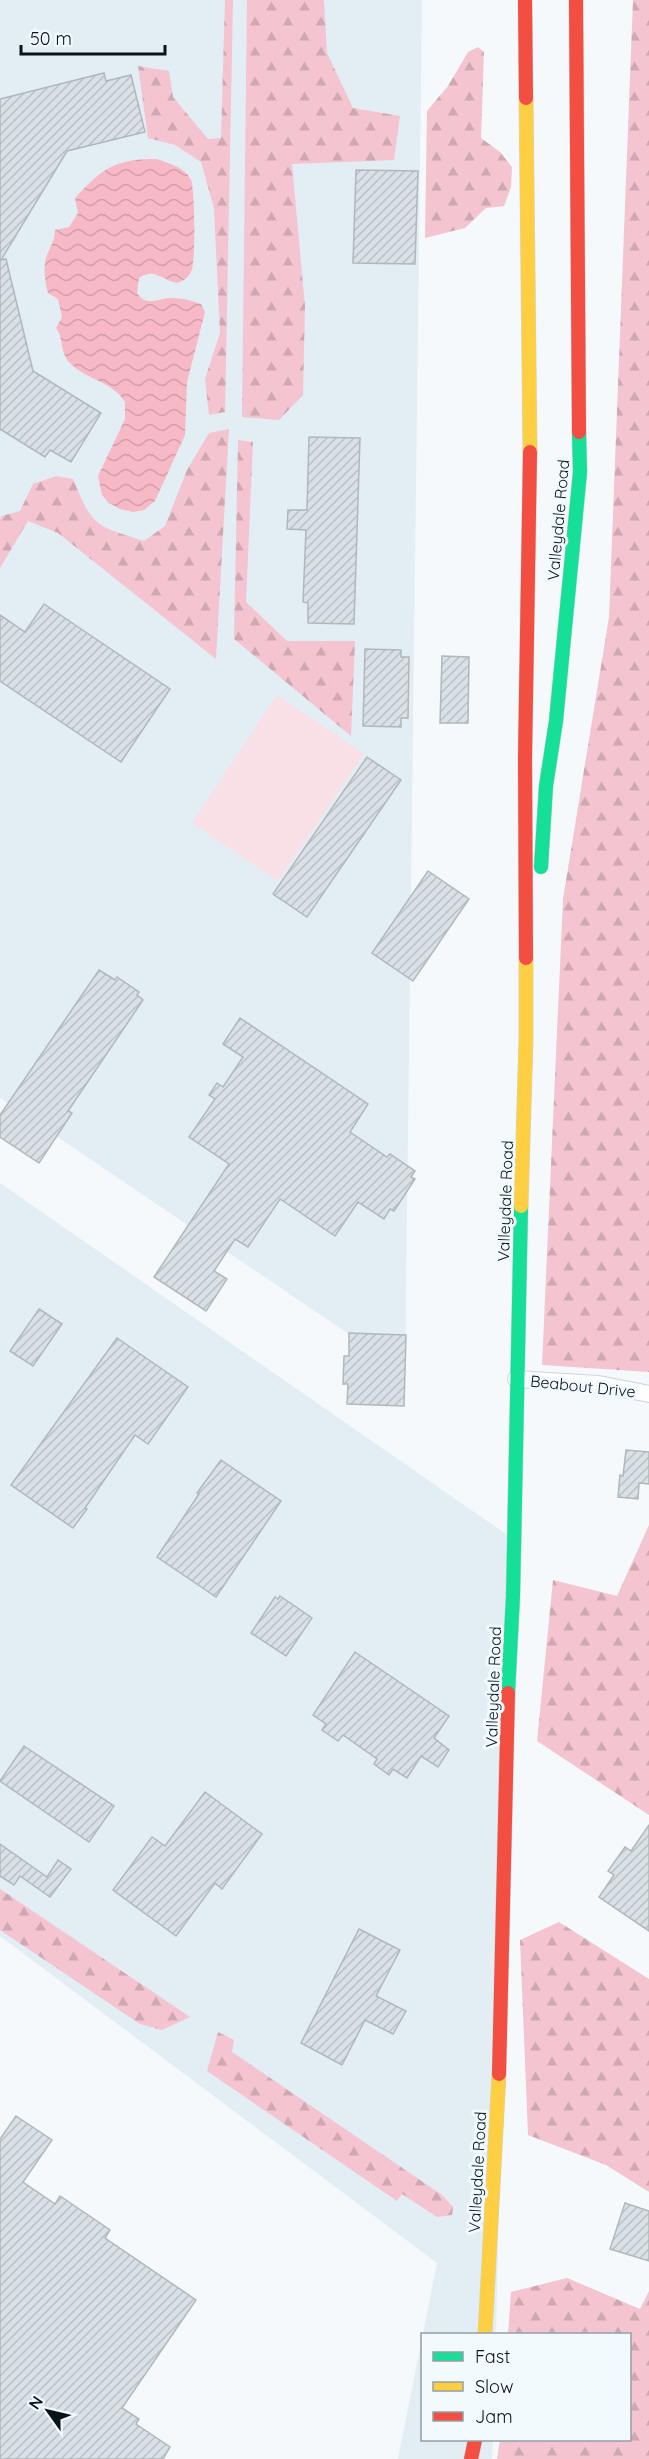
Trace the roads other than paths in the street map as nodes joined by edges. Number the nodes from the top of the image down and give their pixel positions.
1 (525, 0) edge
2 (576, 0) edge
3 (540, 883) dead end
4 (540, 905) dead end
5 (526, 1039) junction
6 (516, 1379) junction
7 (649, 1394) edge
8 (485, 2333) edge
9 (475, 2441) edge
10 (471, 2459) edge

1 - 5 main road, Valleydale Road
2 - 3 main road, Valleydale Road
4 - 5 main road, Valleydale Road
5 - 6 main road, Valleydale Road
6 - 7 street, Beabout Drive
6 - 8 main road, Valleydale Road
9 - 10 main road

